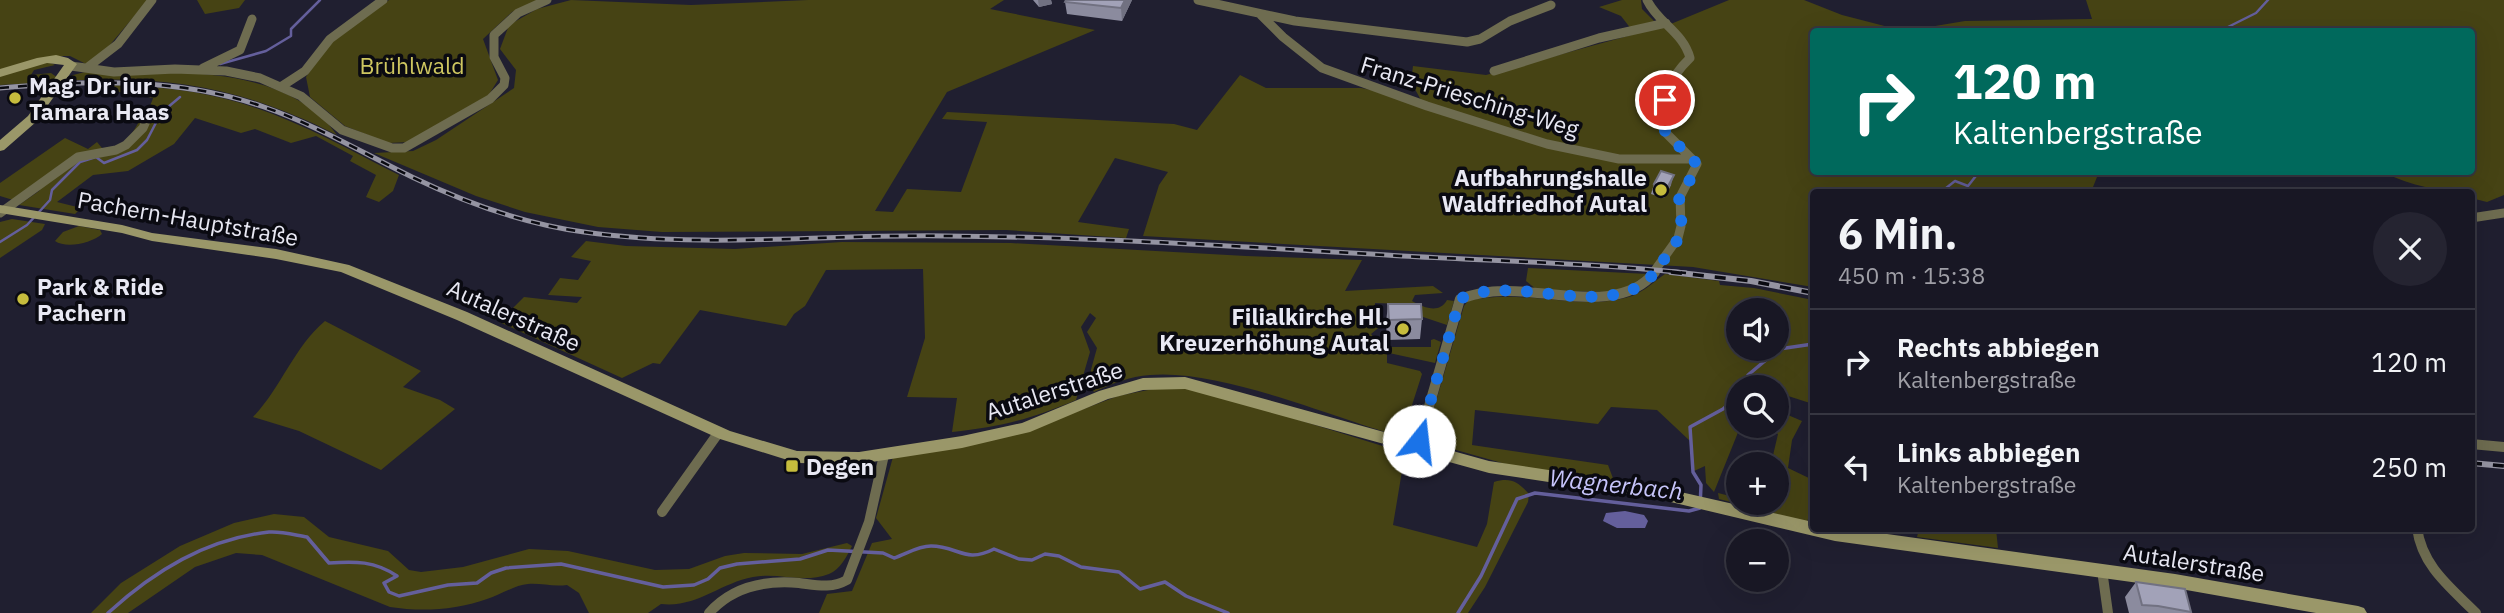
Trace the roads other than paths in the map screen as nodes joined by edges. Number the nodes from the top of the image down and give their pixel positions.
1 (152, 0) edge
2 (383, 0) edge
3 (547, 0) edge
4 (1198, 0) edge
5 (1647, 0) edge
6 (1551, 5) dead end
7 (1260, 14) junction
8 (252, 19) dead end
9 (1666, 23) junction
10 (71, 66) junction
11 (88, 67) junction
12 (199, 70) junction
13 (1494, 71) dead end
14 (0, 73) edge
15 (282, 86) junction
16 (150, 113) dead end
17 (0, 147) edge
18 (1690, 159) junction
19 (1, 210) edge
20 (2504, 213) edge
21 (2475, 217) edge
22 (367, 276) joint
23 (719, 432) junction
24 (2475, 444) edge
25 (2504, 447) edge
26 (1417, 448) junction
27 (884, 455) junction
28 (662, 512) dead end
29 (1810, 528) edge
30 (1827, 532) edge
31 (2418, 532) edge
32 (2102, 570) junction
33 (709, 613) edge
34 (2108, 613) edge
35 (2358, 613) edge
36 (2476, 613) edge

1 - 11 street
2 - 15 street
3 - 15 street
4 - 7 street
5 - 9 street
6 - 7 street
7 - 18 street, Franz-Priesching-Weg
8 - 12 street
9 - 13 street
9 - 18 street
10 - 11 street
10 - 14 main road
10 - 17 main road
11 - 12 street
12 - 15 street
16 - 19 street
18 - 26 street
19 - 22 main road, Pachern-Hauptstraße
20 - 21 street
22 - 23 main road, Autalerstraße
23 - 27 main road, Autalerstraße
23 - 28 street
24 - 25 street
26 - 27 main road, Autalerstraße
26 - 29 main road, Autalerstraße
27 - 33 street
30 - 32 main road, Autalerstraße
31 - 36 street
32 - 34 street
32 - 35 main road, Autalerstraße

